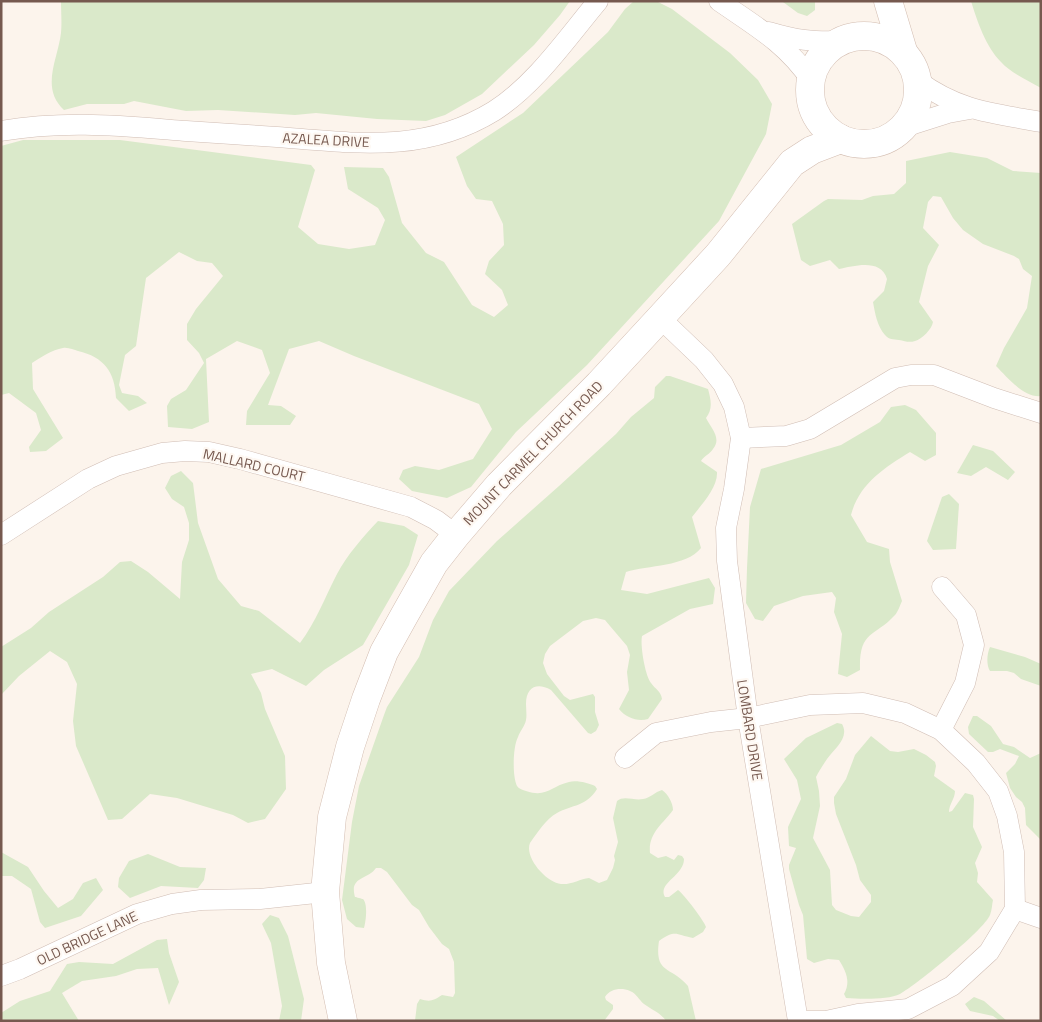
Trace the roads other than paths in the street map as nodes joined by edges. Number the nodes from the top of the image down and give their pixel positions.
1 (598, 1) edge
2 (718, 1) edge
3 (879, 1) edge
4 (888, 1) edge
5 (764, 31) junction
6 (848, 38) junction
7 (903, 52) junction
8 (918, 81) junction
9 (811, 89) junction
10 (970, 109) junction
11 (1041, 122) edge
12 (904, 127) junction
13 (1, 131) edge
14 (841, 139) junction
15 (792, 163) junction
16 (660, 318) junction
17 (1041, 413) edge
18 (741, 438) junction
19 (1, 535) edge
20 (456, 535) junction
21 (942, 588) dead end
22 (748, 718) junction
23 (941, 730) junction
24 (625, 758) dead end
25 (324, 892) junction
26 (1016, 909) junction
27 (1041, 918) edge
28 (1, 976) edge
29 (909, 1015) edge
30 (343, 1021) edge
31 (798, 1021) edge

1 - 13 street, AZALEA DRIVE
2 - 5 street
3 - 6 main road
4 - 7 main road
5 - 6 street
5 - 9 street
6 - 7 main road
6 - 9 main road
7 - 8 main road
8 - 10 street
8 - 12 main road
9 - 14 main road
9 - 15 main road, MOUNT CARMEL CHURCH ROAD
10 - 11 street
10 - 12 street
12 - 14 main road
14 - 15 main road, MOUNT CARMEL CHURCH ROAD
15 - 16 main road, MOUNT CARMEL CHURCH ROAD
16 - 18 street
16 - 20 main road, MOUNT CARMEL CHURCH ROAD
17 - 18 street
18 - 22 street, LOMBARD DRIVE
19 - 20 street, MALLARD COURT
20 - 25 main road, MOUNT CARMEL CHURCH ROAD
21 - 23 street
22 - 23 street
22 - 24 street
22 - 31 street, LOMBARD DRIVE
23 - 26 street
25 - 28 street, OLD BRIDGE LANE
25 - 30 main road, MOUNT CARMEL CHURCH ROAD
26 - 27 street
26 - 29 street
29 - 31 street

